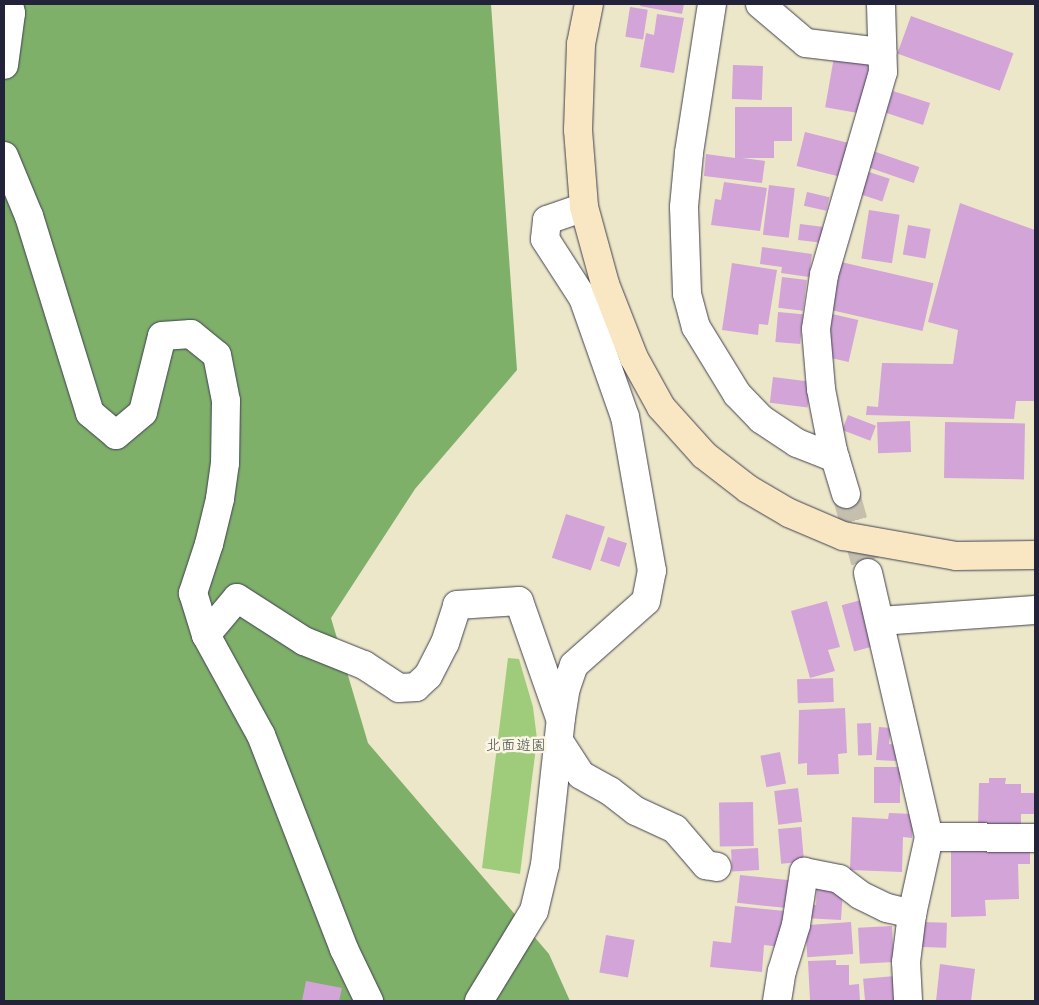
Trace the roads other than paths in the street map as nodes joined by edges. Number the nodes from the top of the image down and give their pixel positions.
1 (10, 4) edge
2 (589, 4) edge
3 (712, 4) edge
4 (760, 4) edge
5 (881, 4) edge
6 (882, 52) junction
7 (4, 65) edge
8 (4, 156) edge
9 (584, 207) junction
10 (835, 458) junction
11 (846, 494) tunnel mouth
12 (1035, 555) edge
13 (868, 573) tunnel mouth
14 (1035, 610) edge
15 (880, 621) junction
16 (206, 635) junction
17 (560, 730) junction
18 (929, 837) junction
19 (1035, 838) edge
20 (717, 868) dead end
21 (912, 914) junction
22 (369, 1001) edge
23 (478, 1001) edge
24 (776, 1001) edge
25 (908, 1001) edge

1 - 7 street
2 - 9 street
3 - 10 street
4 - 6 street
5 - 6 street
6 - 10 street
8 - 16 street
9 - 12 street
9 - 17 street
10 - 11 street
13 - 15 street
14 - 15 street
15 - 18 street
16 - 17 street
16 - 22 street
17 - 20 street
17 - 23 street
18 - 19 street
18 - 21 street
21 - 24 street
21 - 25 street

